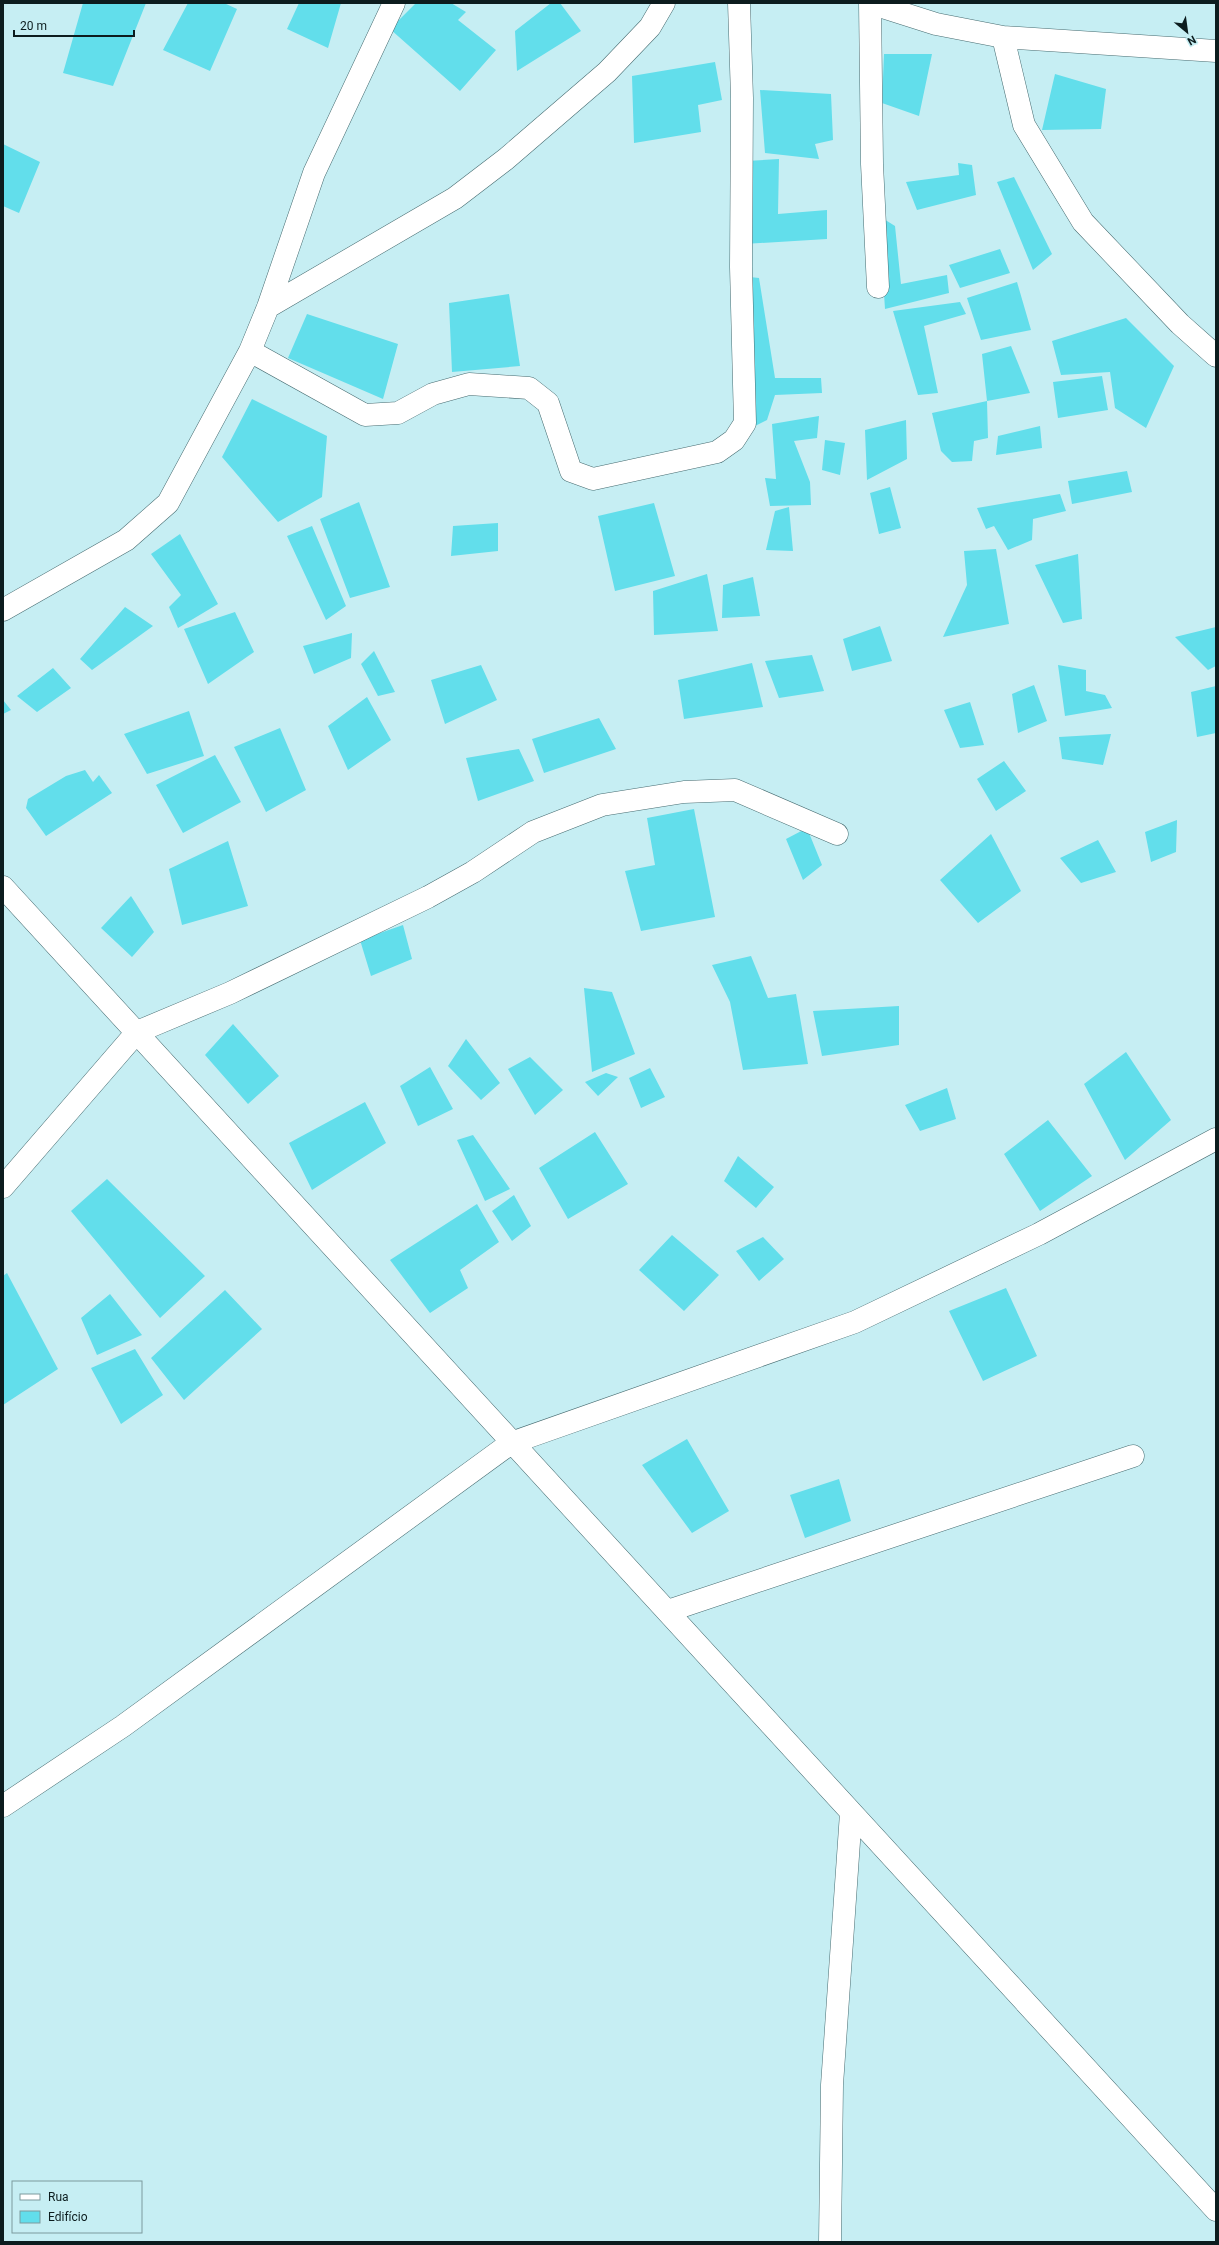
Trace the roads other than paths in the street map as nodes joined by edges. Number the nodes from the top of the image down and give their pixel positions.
1 (394, 3) edge
2 (664, 3) edge
3 (739, 3) edge
4 (870, 3) edge
5 (1003, 37) junction
6 (1216, 51) edge
7 (878, 287) dead end
8 (268, 307) junction
9 (250, 350) junction
10 (1216, 356) edge
11 (3, 610) edge
12 (837, 834) dead end
13 (3, 887) edge
14 (138, 1032) junction
15 (1216, 1139) edge
16 (3, 1187) edge
17 (511, 1443) junction
18 (1133, 1456) dead end
19 (668, 1611) junction
20 (3, 1806) edge
21 (851, 1813) junction
22 (1216, 2210) edge
23 (830, 2242) edge

1 - 8 street
2 - 8 street
3 - 9 street
4 - 5 street
4 - 7 street
5 - 6 street
5 - 10 street
8 - 9 street
9 - 11 street
12 - 14 street
13 - 14 street
14 - 16 street
14 - 17 street
15 - 17 street
17 - 19 street
17 - 20 street
18 - 19 street
19 - 21 street
21 - 22 street
21 - 23 street

